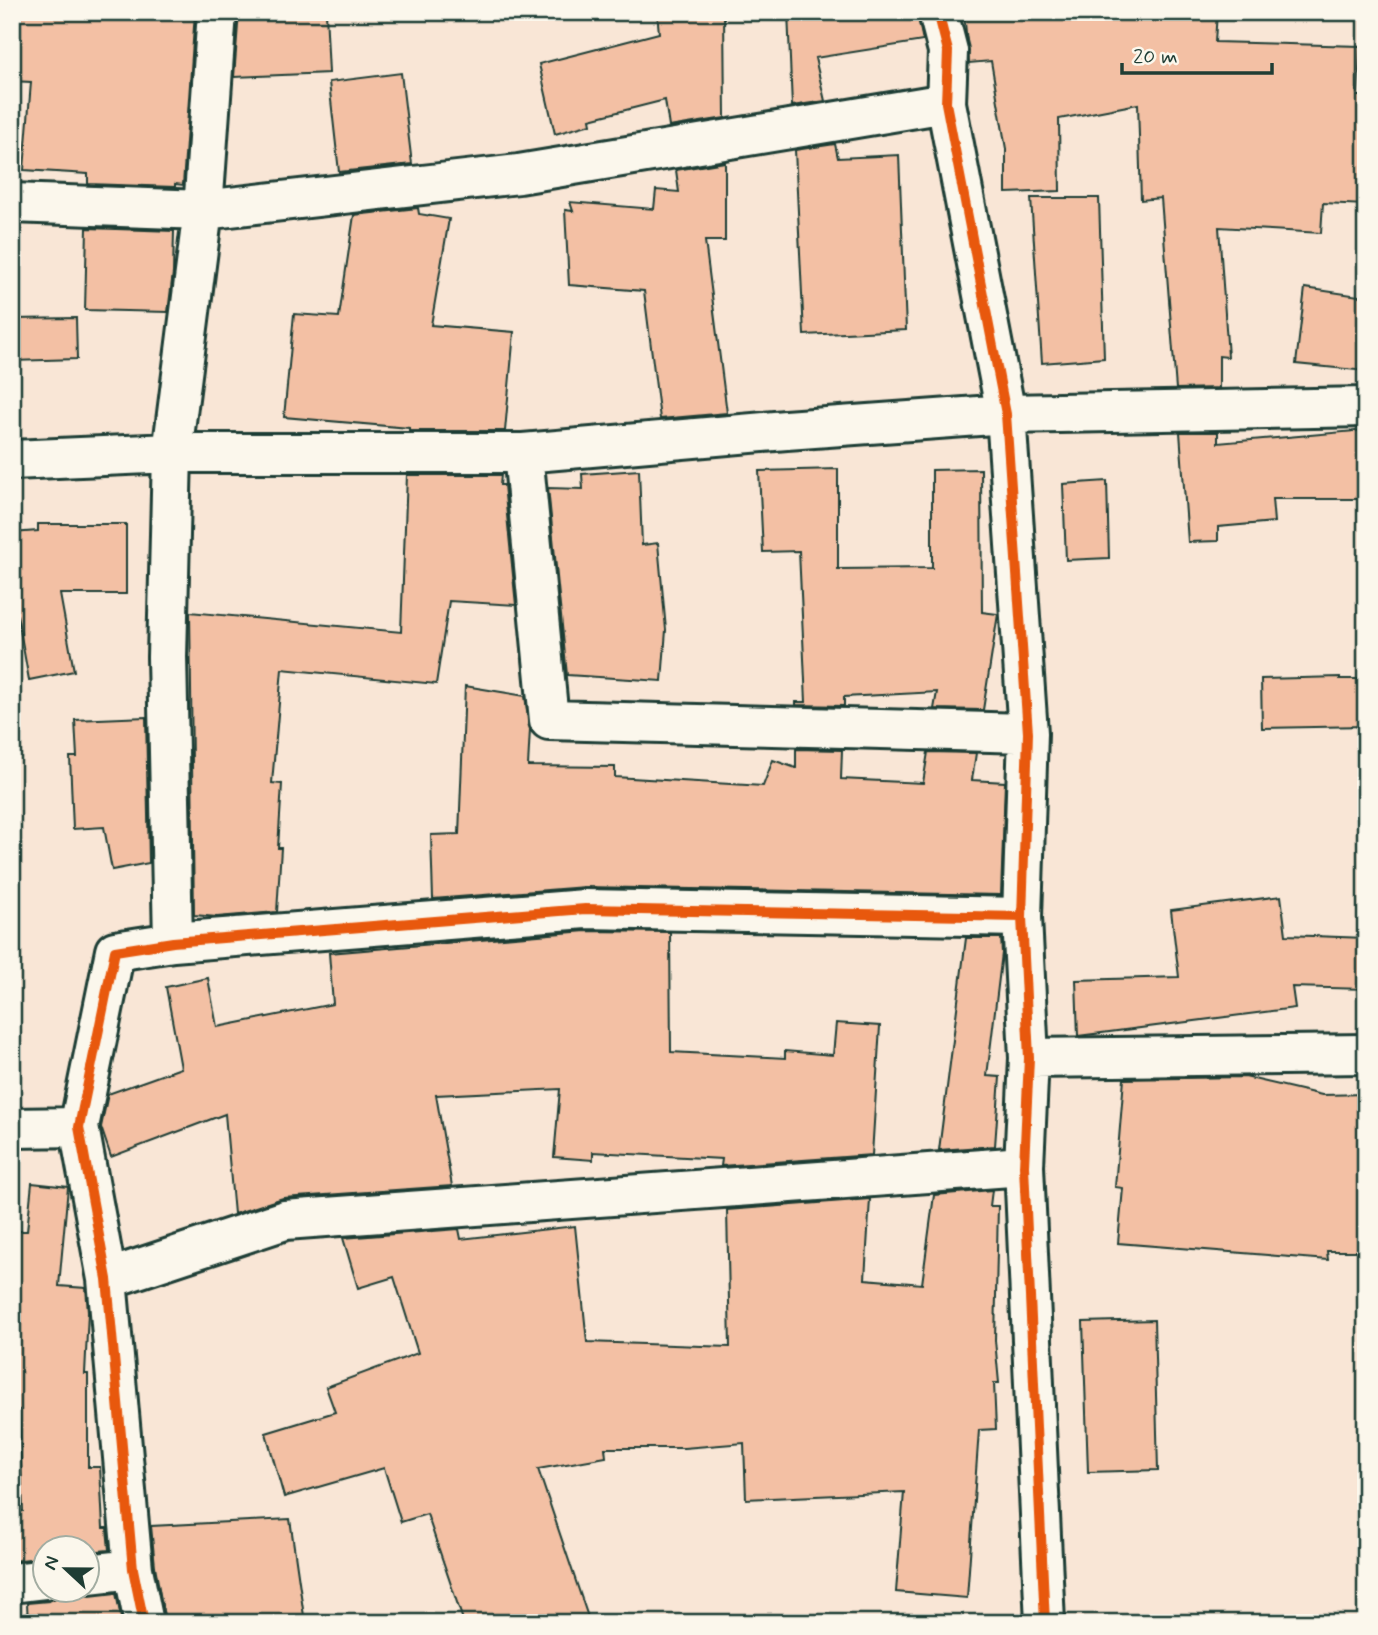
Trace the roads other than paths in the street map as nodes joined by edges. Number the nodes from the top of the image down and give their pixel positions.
1 (216, 12) edge
2 (937, 12) edge
3 (946, 103) junction
4 (12, 202) edge
5 (202, 210) junction
6 (1366, 407) edge
7 (1006, 414) junction
8 (172, 453) junction
9 (523, 453) junction
10 (12, 460) edge
11 (1028, 733) junction
12 (1022, 917) junction
13 (173, 942) junction
14 (1366, 1054) edge
15 (1029, 1058) junction
16 (79, 1127) junction
17 (12, 1128) edge
18 (1024, 1166) junction
19 (107, 1279) junction
20 (133, 1569) junction
21 (102, 1572) edge
22 (32, 1581) edge
23 (12, 1583) edge
24 (144, 1623) edge
25 (1045, 1623) edge

1 - 5 street
2 - 3 street
3 - 5 street
3 - 7 street
4 - 5 street
5 - 8 street
6 - 7 street
7 - 9 street
7 - 11 street
8 - 9 street
8 - 10 street
8 - 13 street
9 - 11 street
11 - 12 street
12 - 13 street
12 - 15 street
13 - 16 street
14 - 15 street
15 - 18 street
16 - 17 street
16 - 19 street
18 - 19 street
18 - 25 street
19 - 20 street
20 - 21 street
20 - 24 street
22 - 23 street

